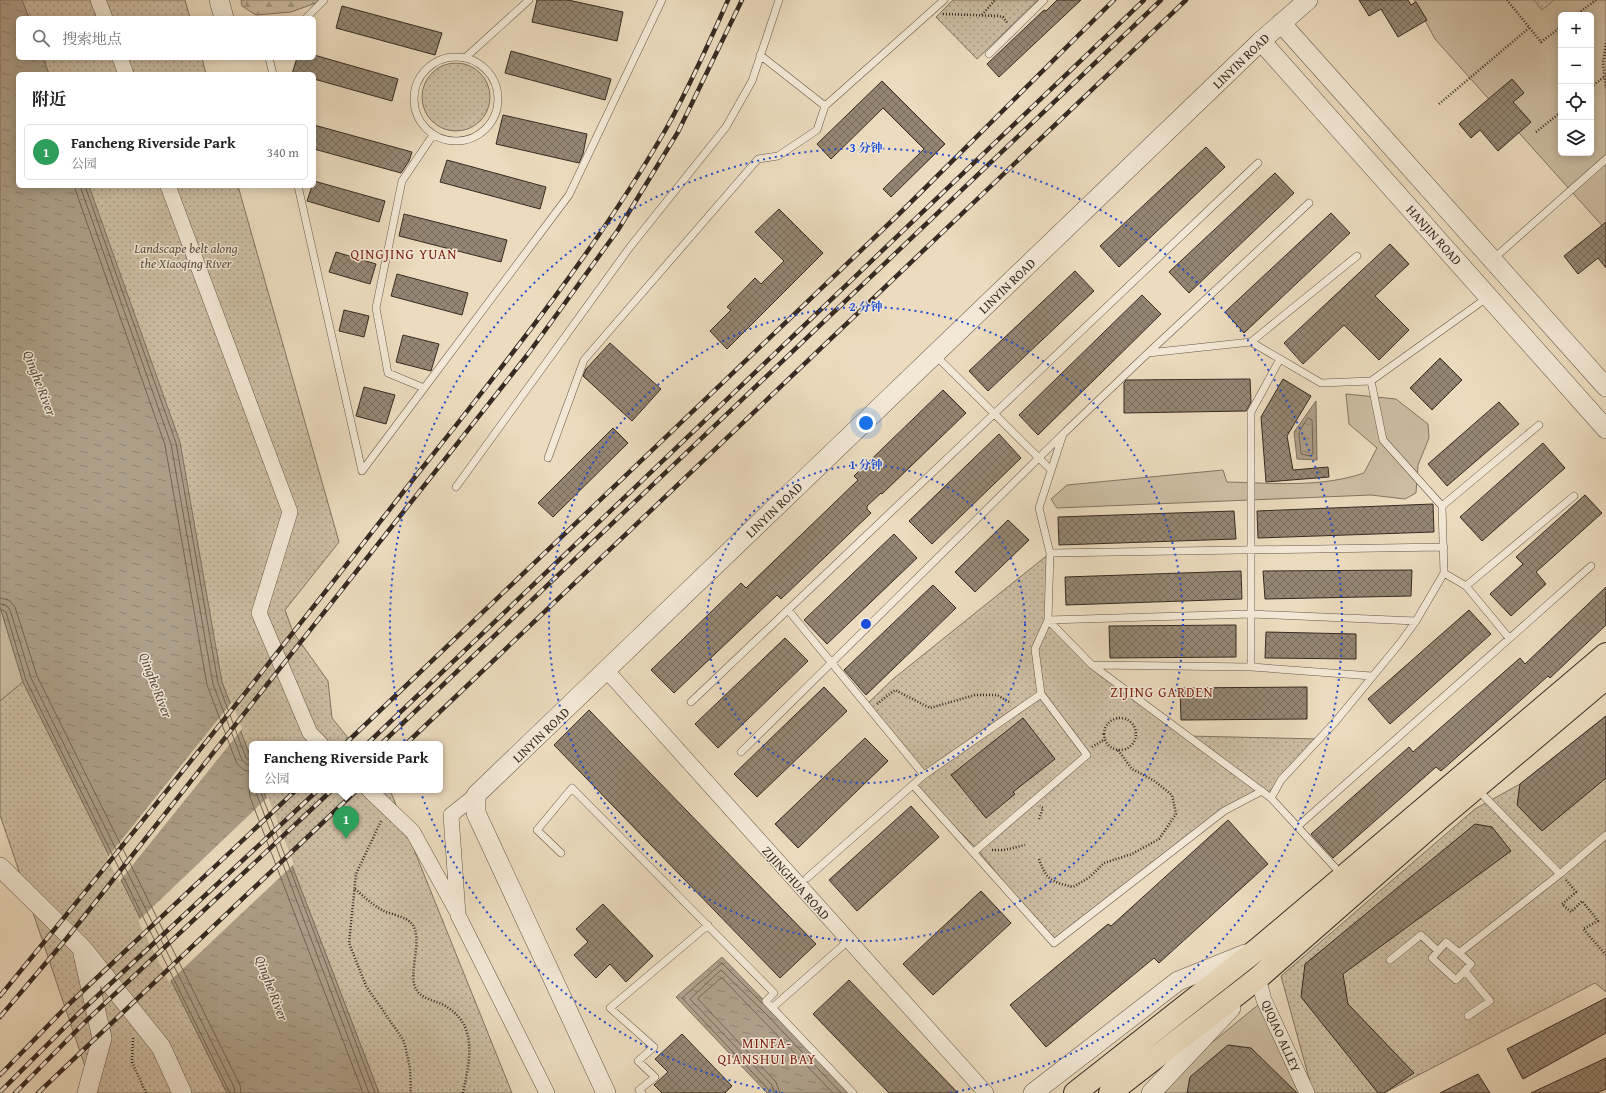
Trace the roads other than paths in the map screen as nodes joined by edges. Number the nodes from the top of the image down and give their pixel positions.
1 (98, 0) edge
2 (219, 0) edge
3 (324, 0) edge
4 (529, 0) edge
5 (662, 0) edge
6 (779, 0) edge
7 (944, 0) edge
8 (1044, 0) edge
9 (1308, 0) edge
10 (104, 16) edge
11 (223, 16) edge
12 (308, 16) edge
13 (1281, 24) junction
14 (1261, 41) junction
15 (989, 54) dead end
16 (760, 55) junction
17 (465, 58) junction
18 (121, 60) edge
19 (270, 60) edge
20 (125, 72) edge
21 (272, 72) edge
22 (825, 106) junction
23 (433, 135) junction
24 (1606, 159) edge
25 (1258, 163) dead end
26 (169, 188) edge
27 (298, 188) edge
28 (1309, 203) dead end
29 (1357, 256) dead end
30 (1492, 260) junction
31 (1488, 297) junction
32 (1251, 342) junction
33 (1148, 354) junction
34 (935, 355) junction
35 (1280, 359) junction
36 (1371, 381) junction
37 (1606, 387) edge
38 (424, 388) junction
39 (994, 414) junction
40 (1539, 425) dead end
41 (1606, 429) edge
42 (1064, 434) junction
43 (548, 458) dead end
44 (1039, 458) junction
45 (1051, 470) junction
46 (456, 486) dead end
47 (1574, 496) dead end
48 (1442, 506) junction
49 (1444, 547) junction
50 (1251, 550) junction
51 (1050, 553) junction
52 (1591, 566) dead end
53 (1444, 572) junction
54 (1466, 586) junction
55 (788, 610) junction
56 (1251, 614) junction
57 (1048, 620) junction
58 (1416, 621) junction
59 (1509, 638) junction
60 (1606, 654) edge
61 (831, 663) junction
62 (1092, 665) junction
63 (1251, 667) junction
64 (607, 671) junction
65 (1372, 676) junction
66 (1606, 678) edge
67 (1041, 694) junction
68 (691, 702) dead end
69 (318, 741) edge
70 (741, 752) dead end
71 (924, 775) junction
72 (913, 785) junction
73 (1476, 788) junction
74 (1262, 791) junction
75 (372, 793) edge
76 (476, 796) junction
77 (1271, 798) junction
78 (1297, 827) junction
79 (1606, 835) edge
80 (976, 850) junction
81 (562, 853) dead end
82 (0, 867) edge
83 (1560, 874) junction
84 (807, 878) dead end
85 (1350, 884) junction
86 (458, 915) junction
87 (708, 925) junction
88 (848, 941) junction
89 (82, 948) junction
90 (1259, 948) junction
91 (1438, 951) junction
92 (1459, 953) junction
93 (1390, 960) dead end
94 (1465, 971) junction
95 (1258, 978) junction
96 (772, 1008) junction
97 (1468, 1016) dead end
98 (1151, 1084) edge
99 (1078, 1091) edge
100 (87, 1093) edge
101 (182, 1093) edge
102 (547, 1093) edge
103 (606, 1093) edge
104 (642, 1093) edge
105 (853, 1093) edge
106 (986, 1093) edge
107 (1033, 1093) edge
108 (1110, 1093) edge
109 (1307, 1093) edge

1 - 10 street
2 - 11 street
3 - 12 lane
4 - 17 lane
5 - 38 lane
6 - 16 lane
7 - 22 lane
8 - 15 lane
9 - 13 street, LINYIN ROAD
13 - 14 street, LINYIN ROAD
13 - 30 street, HANJIN ROAD
14 - 31 street, HANJIN ROAD
14 - 34 street, LINYIN ROAD
16 - 22 lane
16 - 46 lane
17 - 23 lane
17 - 23 lane
18 - 20 street
19 - 21 lane
22 - 43 lane
23 - 38 lane
24 - 30 lane
25 - 39 lane
26 - 69 street
27 - 38 lane
28 - 33 lane
29 - 32 lane
30 - 37 street, HANJIN ROAD
31 - 36 lane
31 - 41 street, HANJIN ROAD
32 - 33 lane
32 - 35 lane
33 - 42 lane
34 - 39 lane
34 - 64 street, LINYIN ROAD
35 - 36 lane
35 - 50 lane
36 - 48 lane
39 - 44 lane
39 - 55 lane
40 - 48 lane
42 - 44 lane
42 - 45 lane
44 - 45 lane
44 - 61 lane
45 - 51 lane
47 - 54 lane
48 - 49 lane
49 - 50 lane
49 - 53 lane
50 - 51 lane
50 - 56 lane
51 - 57 lane
52 - 59 lane
53 - 54 lane
53 - 58 lane
54 - 59 lane
55 - 61 lane
55 - 68 lane
56 - 57 lane
56 - 58 lane
56 - 63 lane
57 - 62 lane
57 - 67 lane
58 - 65 lane
59 - 78 lane
60 - 85 main road
61 - 70 lane
61 - 71 lane
62 - 63 lane
62 - 74 lane
63 - 65 lane
64 - 76 street, LINYIN ROAD
64 - 88 street, ZIJINGHUA ROAD
65 - 77 lane
66 - 73 main road
67 - 71 lane
67 - 80 lane
71 - 72 lane
72 - 80 lane
72 - 84 lane
73 - 83 lane
73 - 85 main road
74 - 77 lane
74 - 80 lane
75 - 86 street
76 - 86 street
76 - 103 street
77 - 78 lane
78 - 85 lane
79 - 83 lane
81 - 87 lane
82 - 89 street
83 - 92 lane
85 - 90 main road
85 - 95 main road
86 - 102 street
87 - 96 lane
87 - 104 lane
88 - 96 lane
88 - 106 street, ZIJINGHUA ROAD
89 - 100 street
89 - 101 street
90 - 99 main road
90 - 107 street
91 - 92 lane
91 - 93 lane
91 - 94 lane
92 - 94 lane
94 - 97 lane
95 - 98 main road
95 - 109 street, QIQIAO ALLEY
96 - 105 lane
98 - 108 main road

